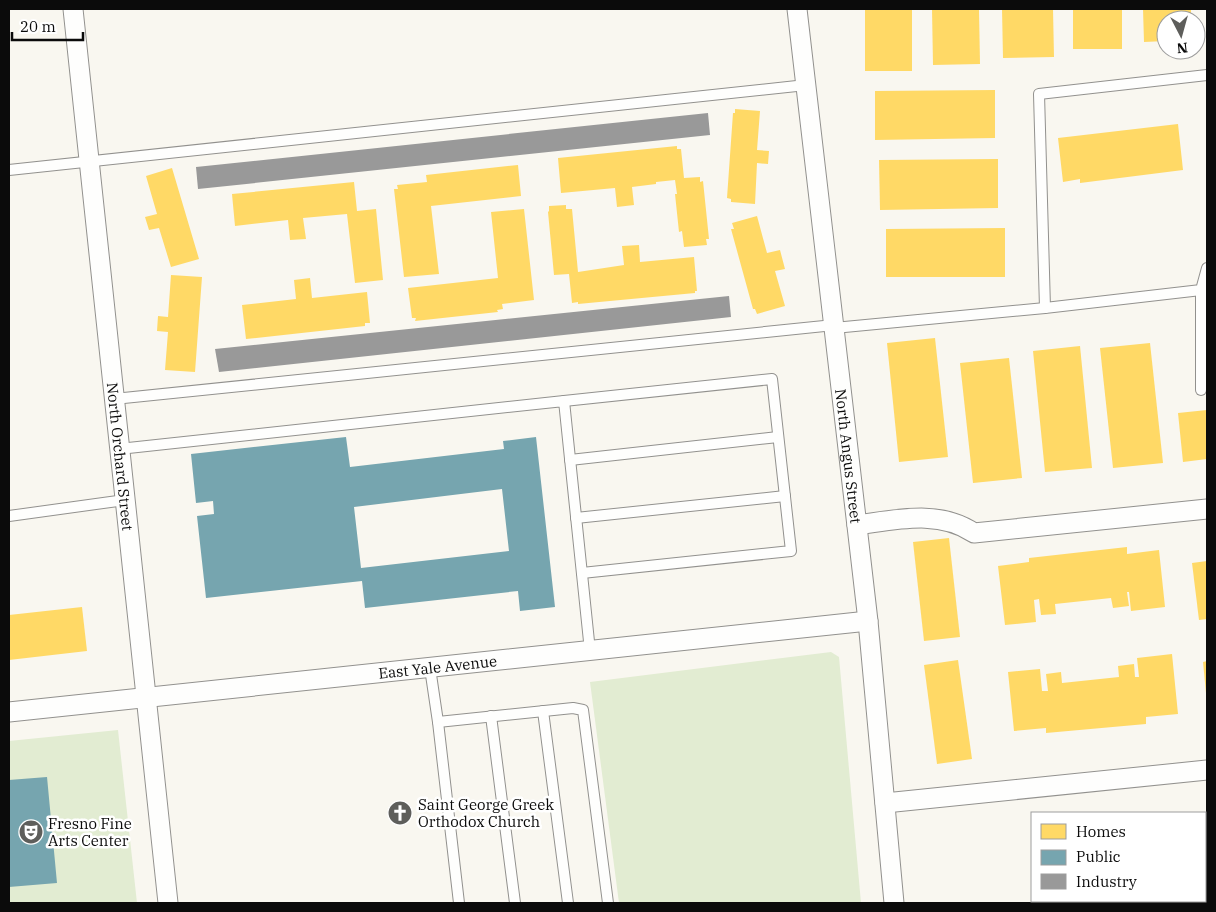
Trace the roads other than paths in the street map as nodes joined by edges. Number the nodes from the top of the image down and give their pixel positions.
1 (73, 9) edge
2 (797, 9) edge
3 (1207, 75) edge
4 (806, 86) junction
5 (89, 162) junction
6 (9, 170) edge
7 (1207, 268) edge
8 (1201, 290) junction
9 (1046, 308) junction
10 (834, 327) junction
11 (1201, 390) dead end
12 (114, 400) junction
13 (564, 401) junction
14 (778, 436) junction
15 (119, 449) junction
16 (570, 460) junction
17 (785, 496) junction
18 (124, 500) junction
19 (1207, 509) edge
20 (9, 516) edge
21 (576, 518) junction
22 (857, 525) junction
23 (582, 573) junction
24 (868, 621) junction
25 (590, 650) junction
26 (430, 668) junction
27 (145, 698) junction
28 (543, 711) junction
29 (9, 712) edge
30 (491, 716) junction
31 (438, 722) junction
32 (1207, 770) edge
33 (885, 803) junction
34 (168, 903) edge
35 (459, 903) edge
36 (514, 903) edge
37 (568, 903) edge
38 (608, 903) edge
39 (894, 903) edge

1 - 5 street, North Orchard Street
2 - 4 street, North Angus Street
3 - 9 lane
4 - 5 lane
4 - 10 street, North Angus Street
5 - 6 lane
5 - 12 street, North Orchard Street
7 - 8 lane
8 - 9 lane
8 - 11 lane
9 - 10 lane
10 - 12 lane
10 - 22 street, North Angus Street
12 - 15 street, North Orchard Street
13 - 14 lane
13 - 15 lane
13 - 16 lane
14 - 16 lane
14 - 17 lane
15 - 18 street, North Orchard Street
16 - 21 lane
17 - 21 lane
17 - 23 lane
18 - 20 lane
18 - 27 street, North Orchard Street
19 - 22 street
21 - 23 lane
22 - 24 street, North Angus Street
23 - 25 lane
24 - 25 street, East Yale Avenue
24 - 33 street, North Angus Street
25 - 26 street, East Yale Avenue
26 - 27 street, East Yale Avenue
26 - 31 lane
27 - 29 street, East Yale Avenue
27 - 34 street, North Orchard Street
28 - 30 lane
28 - 37 lane
28 - 38 lane
30 - 31 lane
30 - 36 lane
31 - 35 lane
32 - 33 street
33 - 39 street, North Angus Street

